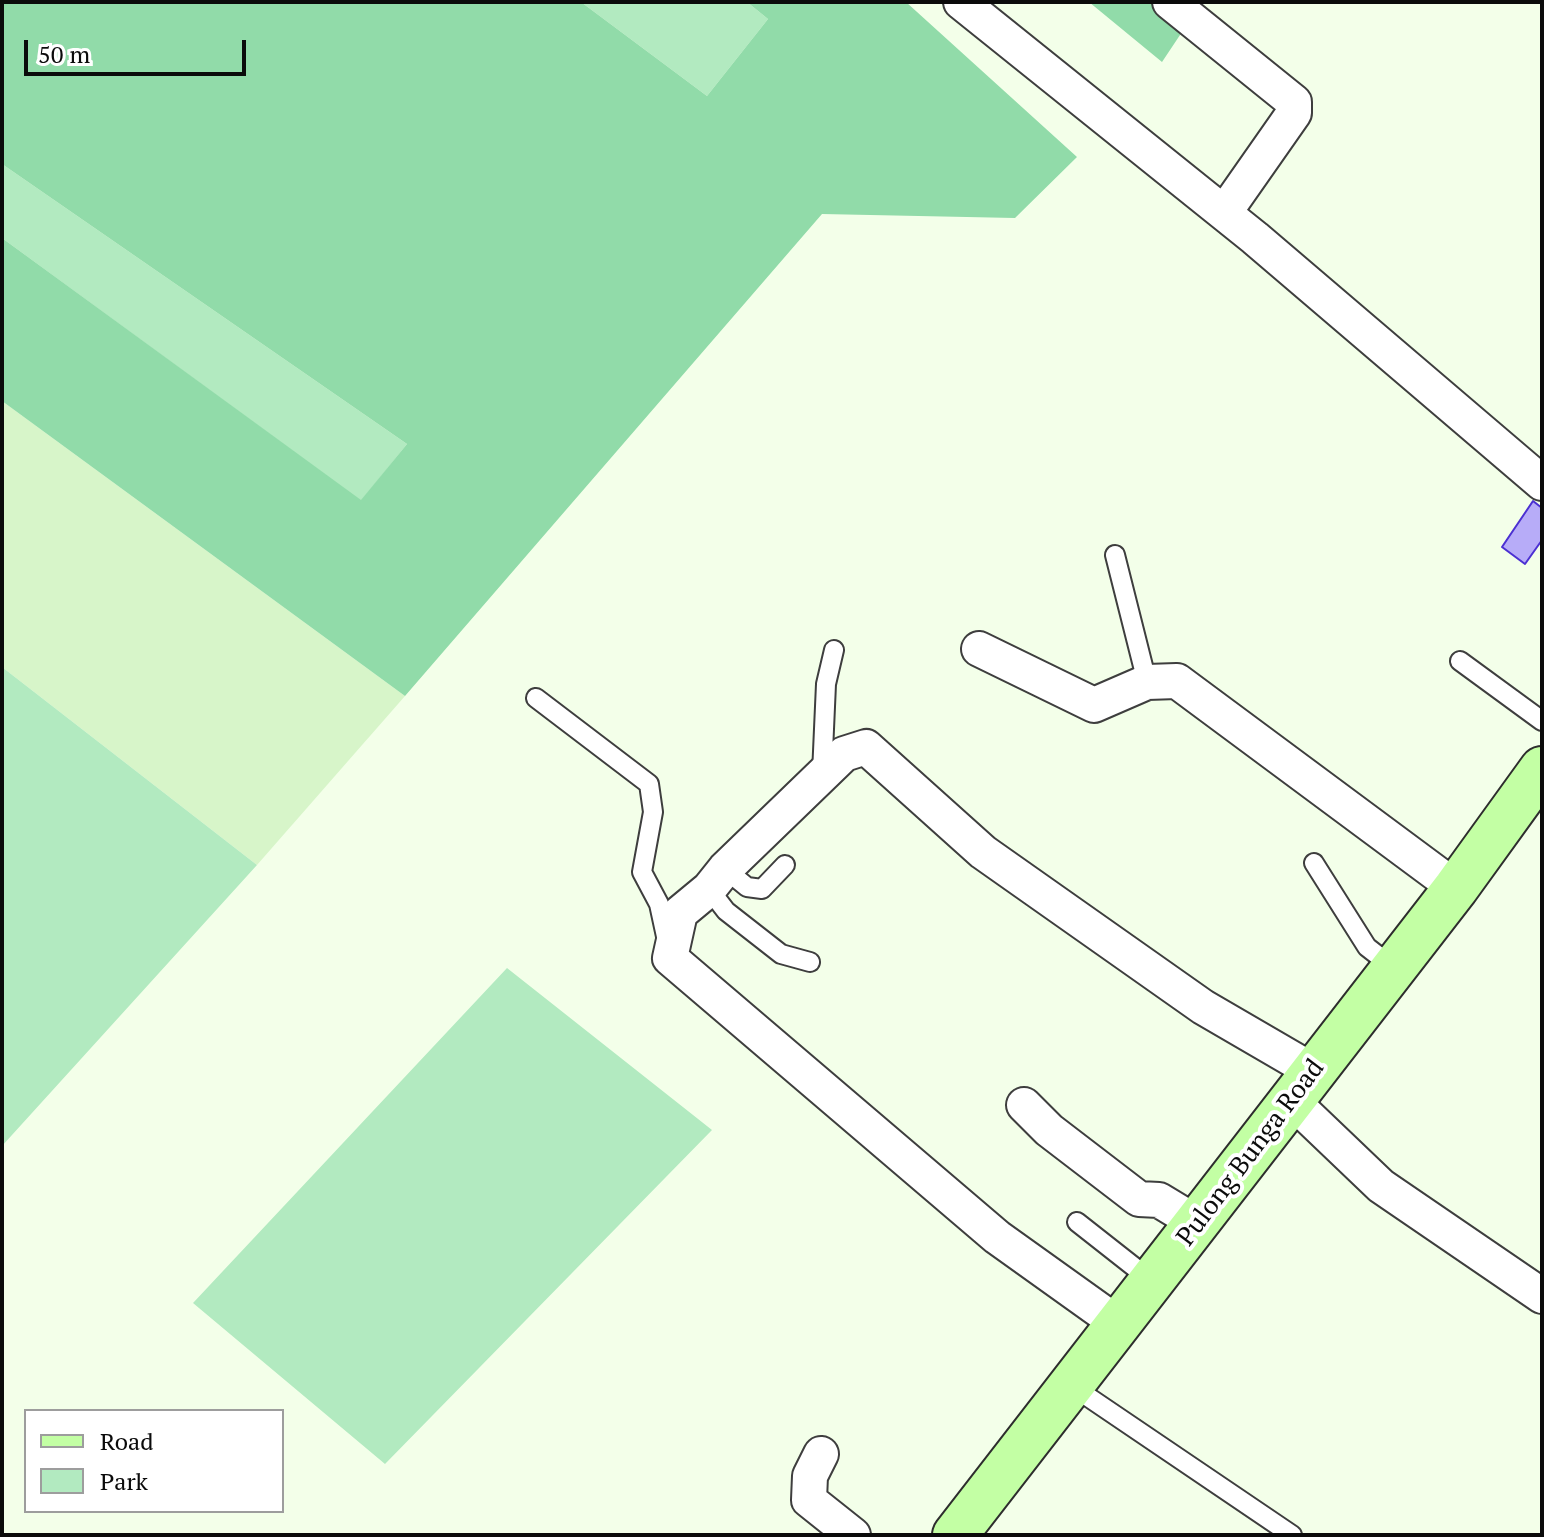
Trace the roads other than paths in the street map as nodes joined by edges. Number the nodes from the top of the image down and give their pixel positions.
1 (961, 2) edge
2 (1170, 2) edge
3 (1224, 213) junction
4 (1542, 483) edge
5 (1115, 555) dead end
6 (979, 649) dead end
7 (834, 650) dead end
8 (1460, 661) dead end
9 (1147, 682) junction
10 (536, 698) dead end
11 (1542, 721) edge
12 (1542, 769) edge
13 (822, 775) junction
14 (1314, 863) dead end
15 (785, 865) dead end
16 (717, 879) junction
17 (1456, 888) junction
18 (670, 958) junction
19 (810, 962) dead end
20 (1394, 968) junction
21 (1302, 1086) junction
22 (1024, 1105) dead end
23 (1077, 1222) dead end
24 (1197, 1223) junction
25 (1152, 1281) junction
26 (1542, 1296) edge
27 (1120, 1325) junction
28 (1072, 1386) junction
29 (821, 1454) dead end
30 (967, 1527) edge
31 (853, 1535) edge
32 (1292, 1535) edge

1 - 3 street
2 - 3 street
3 - 4 street
5 - 9 lane
6 - 9 street
7 - 13 lane
8 - 11 lane
9 - 17 street
10 - 18 lane
12 - 17 main road, Pulong Bunga Road
13 - 16 street
13 - 21 street
14 - 20 lane
15 - 16 lane
16 - 18 street
16 - 19 lane
17 - 20 main road, Pulong Bunga Road
18 - 27 street
20 - 21 main road, Pulong Bunga Road
21 - 24 main road, Pulong Bunga Road
21 - 26 street
22 - 24 street
23 - 25 lane
24 - 25 main road, Pulong Bunga Road
25 - 27 main road, Pulong Bunga Road
27 - 28 main road, Pulong Bunga Road
28 - 30 main road, Pulong Bunga Road
28 - 32 lane
29 - 31 street

